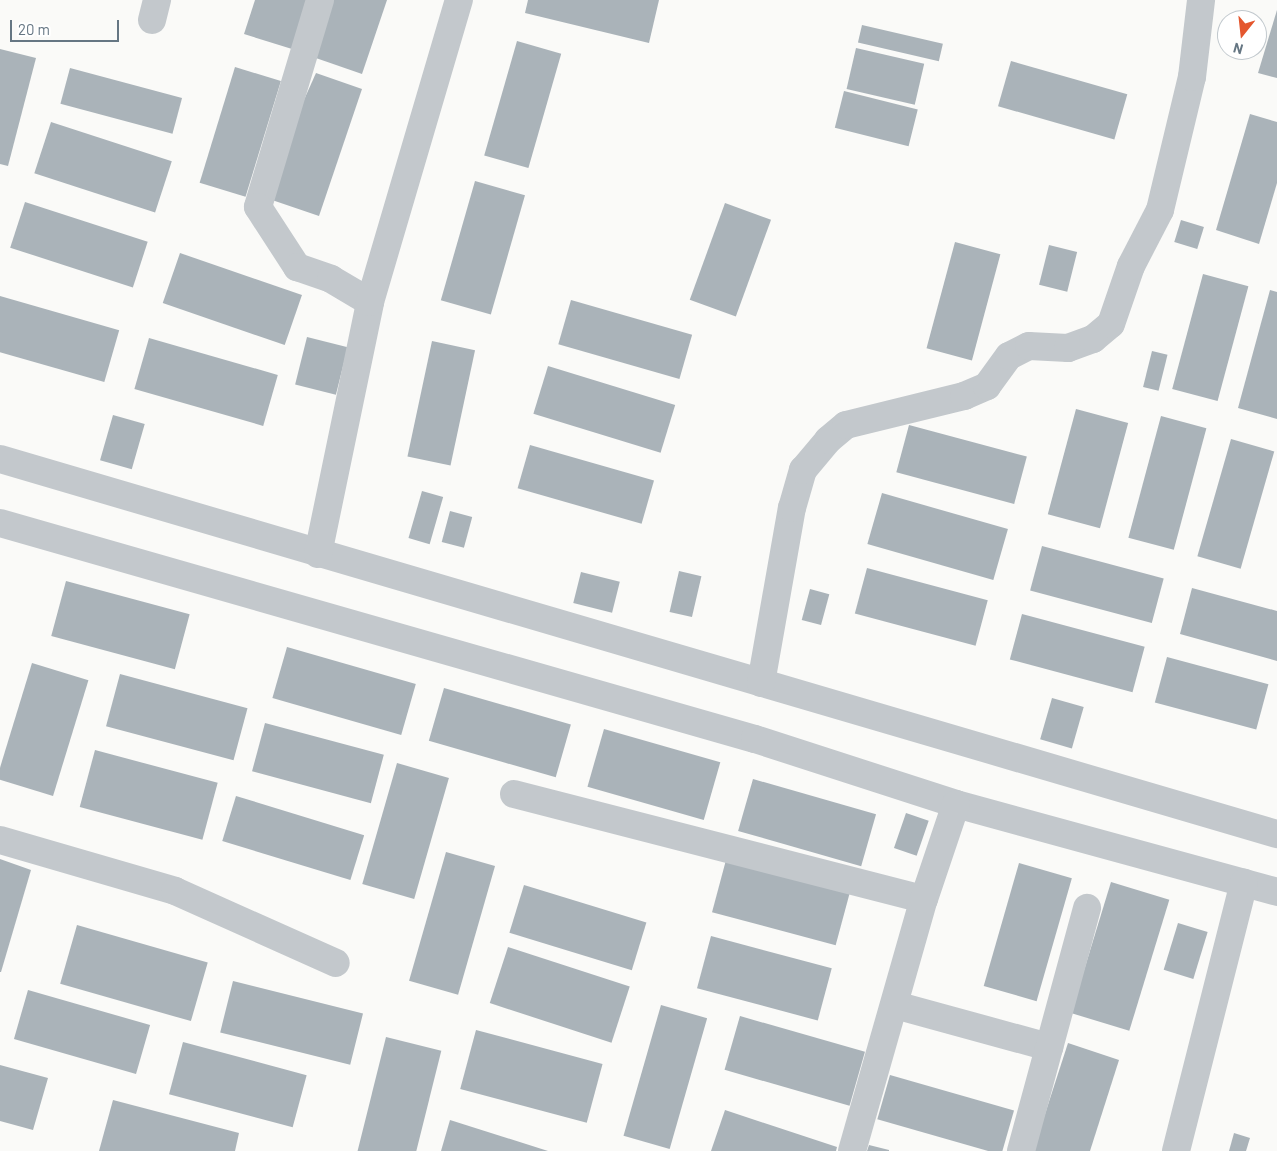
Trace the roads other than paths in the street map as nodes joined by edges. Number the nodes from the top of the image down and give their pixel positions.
1 (320, 0) edge
2 (459, 0) edge
3 (1201, 0) edge
4 (370, 302) junction
5 (0, 459) edge
6 (0, 523) edge
7 (318, 554) junction
8 (761, 683) junction
9 (514, 794) dead end
10 (956, 804) junction
11 (1277, 834) edge
12 (0, 840) edge
13 (1244, 882) junction
14 (1277, 892) edge
15 (924, 899) junction
16 (1087, 908) dead end
17 (336, 963) dead end
18 (895, 1005) junction
19 (1049, 1047) junction
20 (852, 1151) edge
21 (1021, 1151) edge
22 (1176, 1151) edge

1 - 4 street
2 - 4 street
3 - 8 street
4 - 7 street
5 - 7 street
6 - 10 street
7 - 8 street
8 - 11 street
9 - 15 street
10 - 13 street
10 - 15 street
12 - 17 street
13 - 14 street
13 - 22 street
15 - 18 street
16 - 19 street
18 - 19 street
18 - 20 street
19 - 21 street

